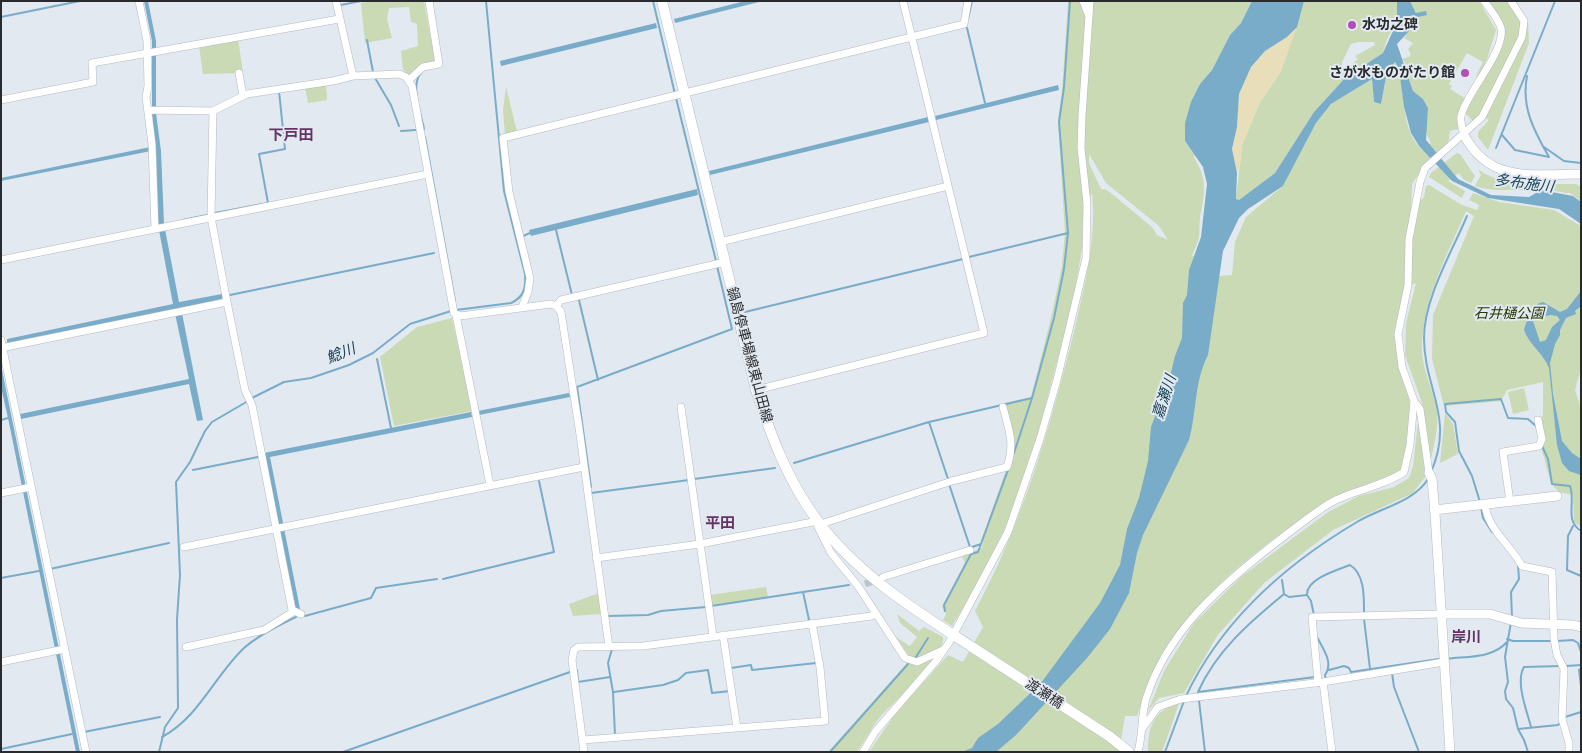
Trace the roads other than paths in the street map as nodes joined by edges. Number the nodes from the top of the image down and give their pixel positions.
1 (139, 1) edge
2 (336, 1) edge
3 (429, 1) edge
4 (662, 1) edge
5 (903, 1) edge
6 (968, 1) edge
7 (1083, 1) edge
8 (1090, 1) edge
9 (1484, 1) edge
10 (1511, 1) edge
11 (1089, 17) junction
12 (340, 19) junction
13 (912, 37) junction
14 (148, 53) junction
15 (239, 73) dead end
16 (353, 76) junction
17 (409, 80) junction
18 (678, 94) junction
19 (244, 96) junction
20 (1, 100) edge
21 (148, 110) junction
22 (213, 111) junction
23 (1464, 135) junction
24 (428, 174) junction
25 (1581, 174) edge
26 (948, 186) junction
27 (211, 217) junction
28 (156, 228) junction
29 (720, 242) junction
30 (1, 260) edge
31 (719, 264) junction
32 (227, 302) junction
33 (556, 306) junction
34 (522, 307) junction
35 (455, 314) junction
36 (2, 345) edge
37 (756, 390) junction
38 (1414, 401) junction
39 (681, 406) dead end
40 (1003, 407) dead end
41 (1538, 420) dead end
42 (584, 467) junction
43 (1430, 476) joint
44 (490, 485) junction
45 (31, 487) junction
46 (1, 494) edge
47 (1557, 496) dead end
48 (1510, 502) junction
49 (1481, 505) junction
50 (1434, 510) junction
51 (818, 522) junction
52 (276, 529) junction
53 (700, 544) junction
54 (184, 547) dead end
55 (970, 550) dead end
56 (596, 558) junction
57 (883, 577) tunnel mouth
58 (293, 612) junction
59 (874, 613) junction
60 (301, 614) dead end
61 (1441, 614) junction
62 (812, 623) junction
63 (1553, 624) junction
64 (1581, 627) edge
65 (724, 635) junction
66 (713, 636) junction
67 (955, 636) junction
68 (186, 647) dead end
69 (611, 647) junction
70 (60, 650) junction
71 (943, 650) junction
72 (1444, 659) junction
73 (1, 662) edge
74 (1321, 680) junction
75 (737, 728) junction
76 (1142, 729) junction
77 (586, 740) junction
78 (86, 752) edge
79 (584, 752) edge
80 (863, 752) edge
81 (1129, 752) edge
82 (1138, 752) edge
83 (1332, 752) edge
84 (1450, 752) edge
85 (1568, 752) edge

1 - 14 street
2 - 12 street
3 - 17 street
4 - 18 main road, 鍋島停車場線東山田線
5 - 13 street
6 - 13 street
7 - 11 street
8 - 11 street
9 - 23 street
10 - 23 street
11 - 67 street
12 - 14 street
12 - 16 street
13 - 18 street
13 - 26 street
14 - 20 street
14 - 21 street
15 - 19 street
16 - 17 street
16 - 19 street
17 - 24 street
18 - 29 main road, 鍋島停車場線東山田線
18 - 34 street
19 - 22 street
21 - 22 street
21 - 28 street
22 - 27 street
23 - 25 street
23 - 38 street
24 - 27 street
24 - 35 street
26 - 29 street
26 - 37 street
27 - 28 street
27 - 32 street
28 - 30 street
29 - 31 main road, 鍋島停車場線東山田線
31 - 33 street
31 - 37 main road, 鍋島停車場線東山田線
32 - 36 street
32 - 52 street
33 - 34 street
33 - 42 street
34 - 35 street
35 - 44 street
36 - 45 street
37 - 51 main road, 鍋島停車場線東山田線
38 - 43 street
38 - 76 street
39 - 53 street
40 - 51 street
41 - 48 street
42 - 44 street
42 - 56 street
43 - 50 street
44 - 52 street
45 - 46 street
45 - 70 street
47 - 48 street
48 - 49 street
49 - 50 street
49 - 63 street
50 - 61 street
51 - 53 street
51 - 59 street
51 - 67 main road, 鍋島停車場線東山田線
52 - 54 street
52 - 58 street
53 - 56 street
53 - 66 street
55 - 57 street
56 - 69 street
58 - 60 street
58 - 68 street
59 - 62 street
59 - 71 street
61 - 63 street
61 - 72 street
61 - 74 street
62 - 65 street
62 - 75 street
63 - 64 street
63 - 85 street
65 - 66 street
65 - 75 street
66 - 69 street
67 - 71 street
67 - 81 main road, 渡瀬橋
69 - 77 street
70 - 73 street
70 - 78 street
71 - 80 street
72 - 74 street
72 - 84 street
74 - 76 street
74 - 83 street
75 - 77 street
76 - 82 street
77 - 79 street

